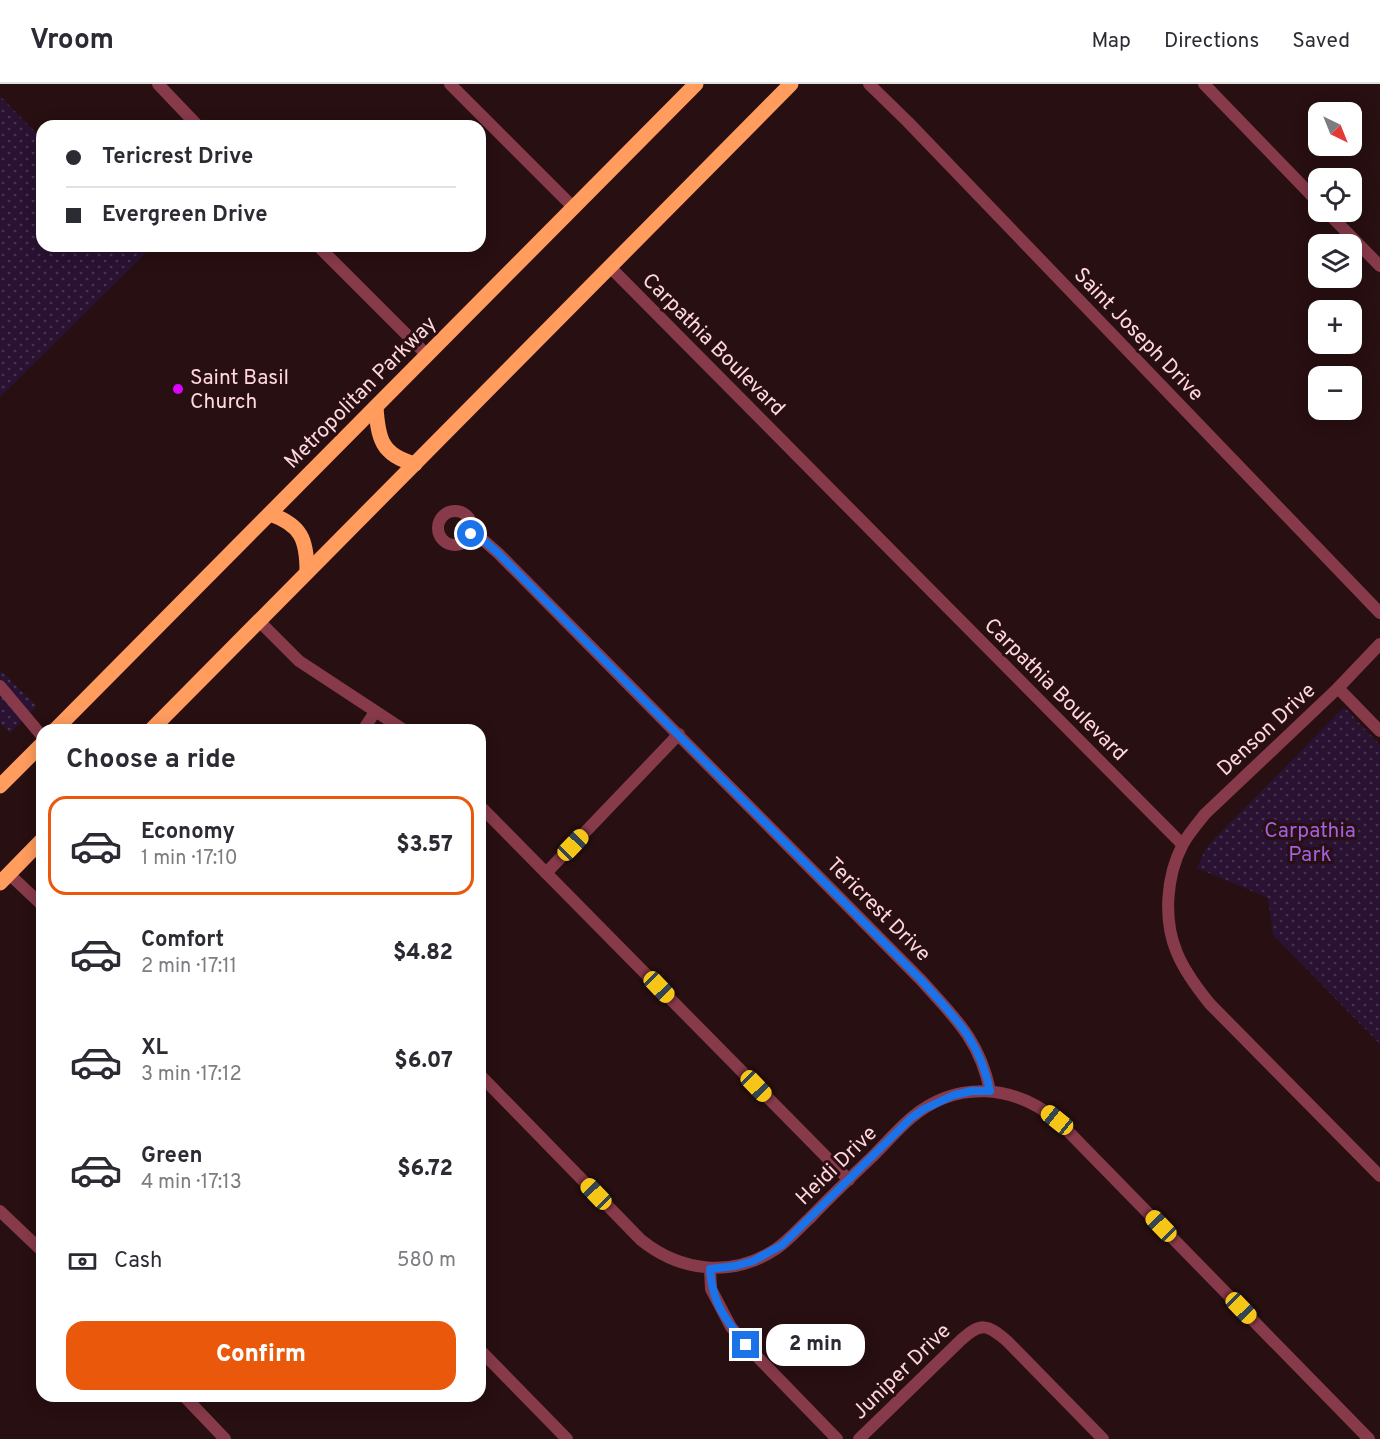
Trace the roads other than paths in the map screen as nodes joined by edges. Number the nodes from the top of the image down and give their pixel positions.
1 (158, 84) edge
2 (450, 84) edge
3 (696, 84) edge
4 (791, 84) edge
5 (869, 84) edge
6 (1204, 84) edge
7 (192, 120) edge
8 (1308, 192) edge
9 (574, 208) junction
10 (1337, 222) edge
11 (324, 252) edge
12 (1380, 266) edge
13 (610, 267) junction
14 (427, 355) junction
15 (376, 406) junction
16 (415, 464) junction
17 (270, 514) junction
18 (471, 534) dead end
19 (308, 572) junction
20 (1380, 613) edge
21 (259, 621) junction
22 (1380, 644) edge
23 (0, 686) edge
24 (1338, 688) junction
25 (375, 712) junction
26 (61, 724) edge
27 (157, 724) edge
28 (367, 724) edge
29 (394, 724) edge
30 (36, 729) edge
31 (1380, 731) edge
32 (679, 734) junction
33 (36, 750) edge
34 (0, 786) edge
35 (486, 812) edge
36 (1182, 844) junction
37 (36, 846) edge
38 (546, 873) junction
39 (4, 878) edge
40 (36, 901) edge
41 (486, 1081) edge
42 (990, 1091) junction
43 (1380, 1176) edge
44 (849, 1180) junction
45 (0, 1211) edge
46 (36, 1245) edge
47 (710, 1269) junction
48 (486, 1356) edge
49 (190, 1402) edge
50 (225, 1439) edge
51 (567, 1439) edge
52 (837, 1439) edge
53 (859, 1439) edge
54 (1103, 1439) edge
55 (1369, 1439) edge

1 - 7 street
2 - 9 street
3 - 9 main road, Metropolitan Parkway
4 - 13 main road
5 - 20 street, Saint Joseph Drive
6 - 8 street
9 - 14 main road, Metropolitan Parkway
10 - 12 street
11 - 14 street
13 - 16 main road
13 - 36 street, Carpathia Boulevard
14 - 15 main road, Metropolitan Parkway
15 - 16 main road
15 - 17 main road, Metropolitan Parkway
16 - 19 main road
17 - 19 main road
17 - 26 main road, Metropolitan Parkway
18 - 32 street, Tericrest Drive
19 - 21 main road
21 - 25 street
21 - 27 main road
22 - 24 street, Denson Drive
23 - 30 street
24 - 31 street
24 - 36 street, Denson Drive
25 - 28 street
25 - 29 street
32 - 38 street
32 - 42 street, Tericrest Drive
33 - 34 main road
35 - 38 street
36 - 43 street
37 - 39 main road
38 - 44 street
39 - 40 street
41 - 47 street, Heidi Drive
42 - 44 street, Heidi Drive
42 - 55 street
44 - 47 street, Heidi Drive
45 - 46 street
47 - 52 street
48 - 51 street
49 - 50 street
53 - 54 street, Juniper Drive

